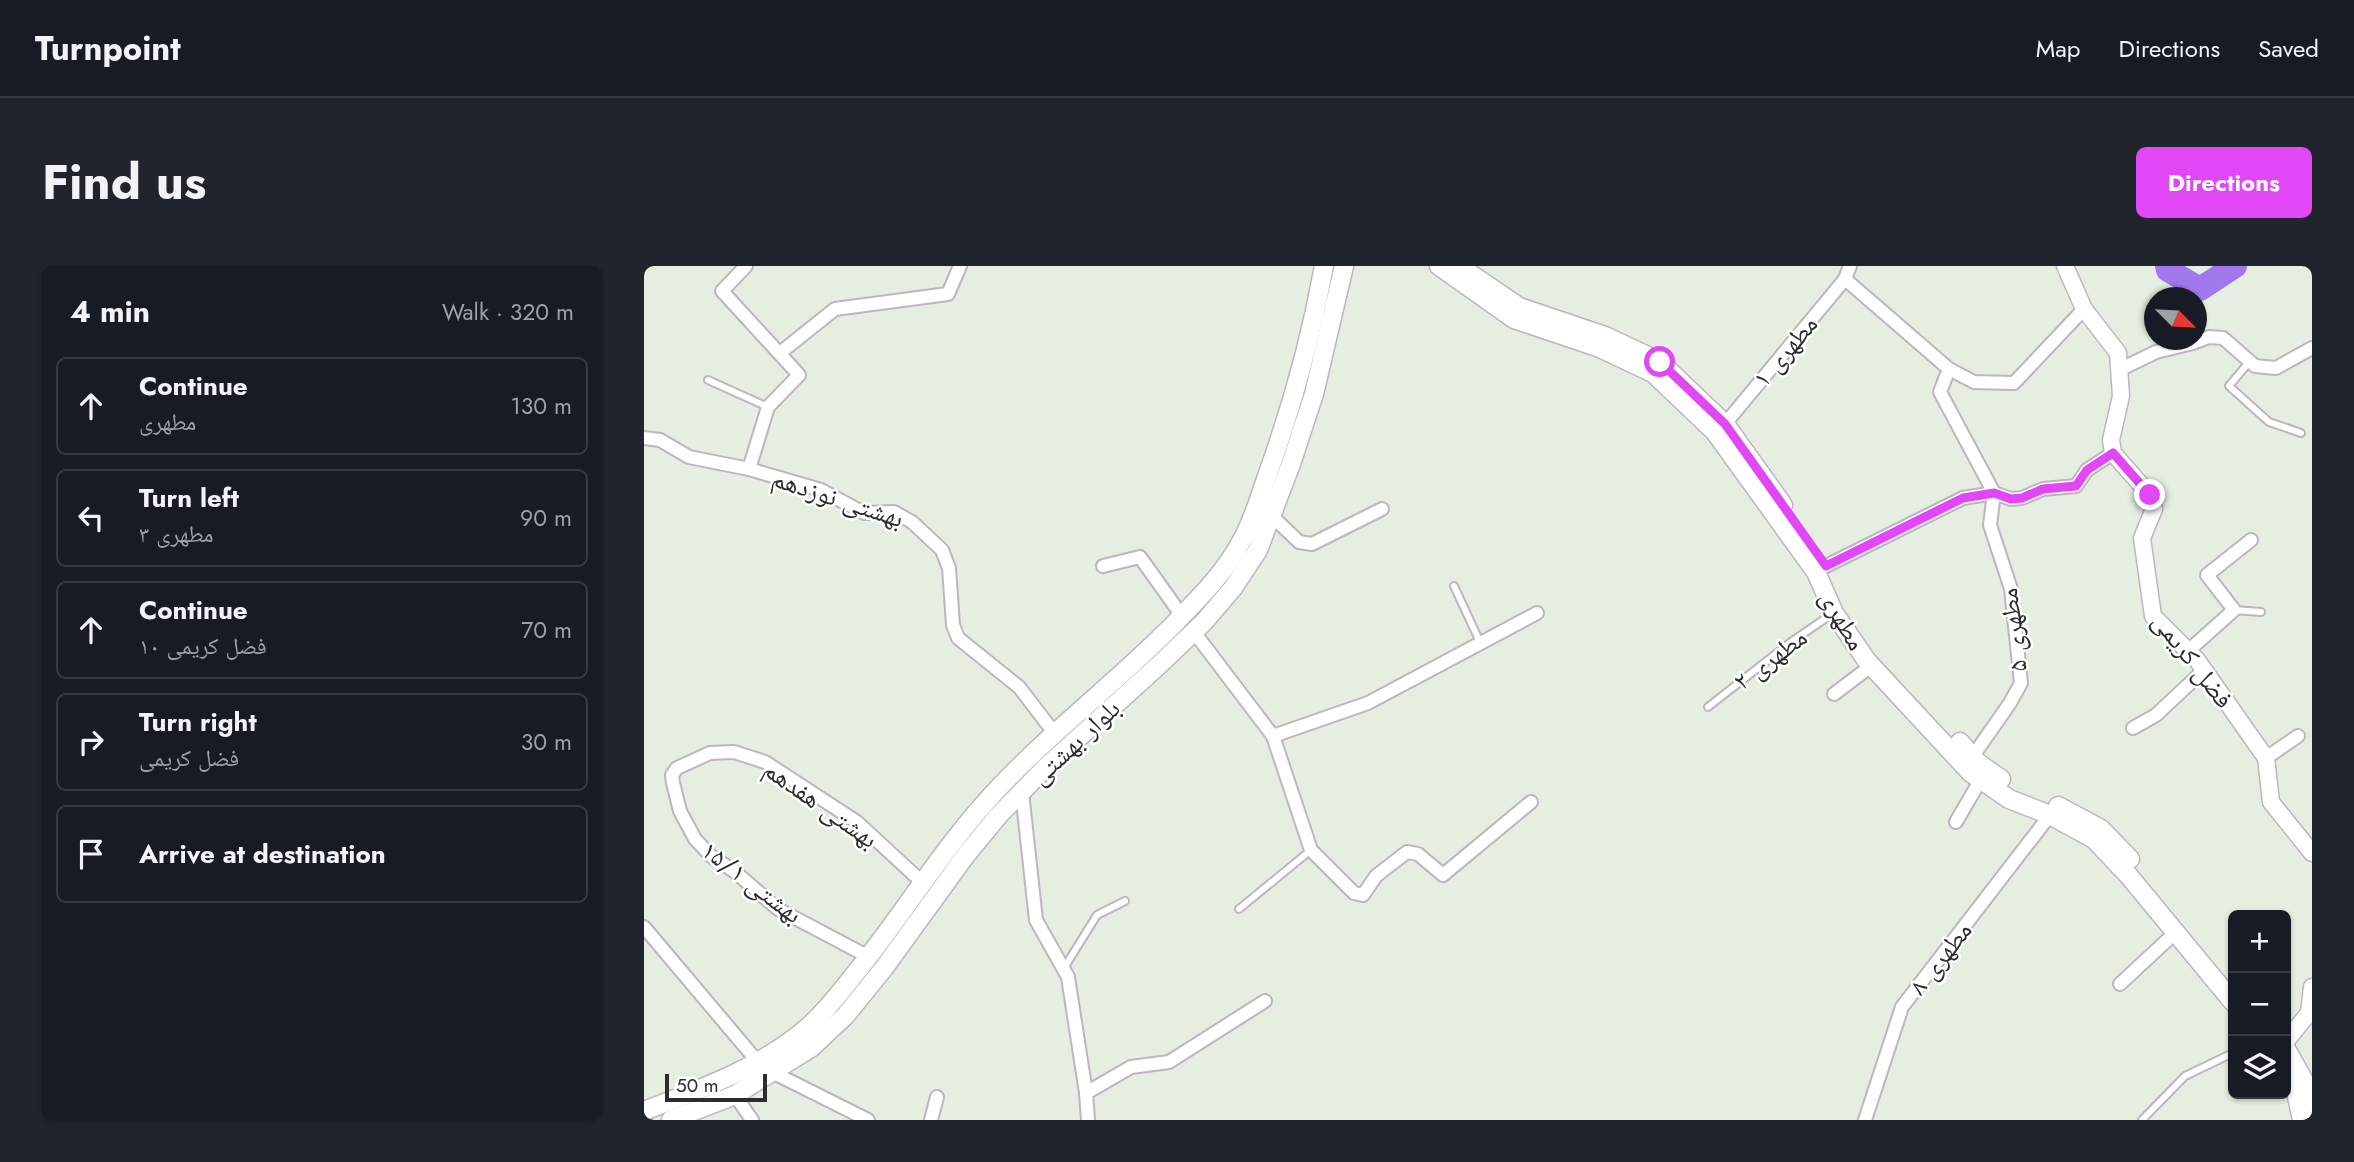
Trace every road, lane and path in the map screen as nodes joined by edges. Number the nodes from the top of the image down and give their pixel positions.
1 (746, 266) edge
2 (960, 266) edge
3 (1324, 266) edge
4 (1344, 266) edge
5 (1438, 266) edge
6 (1459, 266) edge
7 (1850, 266) edge
8 (2065, 266) edge
9 (1844, 279) junction
10 (2084, 309) junction
11 (2312, 348) edge
12 (780, 353) junction
13 (2250, 361) junction
14 (1949, 369) junction
15 (2119, 370) junction
16 (708, 380) dead end
17 (768, 407) junction
18 (1725, 424) junction
19 (2301, 433) dead end
20 (644, 438) edge
21 (2113, 453) junction
22 (750, 469) junction
23 (1994, 493) junction
24 (1382, 509) dead end
25 (1272, 516) junction
26 (2250, 540) dead end
27 (1103, 566) dead end
28 (1826, 566) junction
29 (1454, 586) dead end
30 (2234, 610) junction
31 (2261, 612) dead end
32 (1537, 613) dead end
33 (1834, 613) junction
34 (1182, 615) junction
35 (1194, 632) junction
36 (1480, 642) junction
37 (2188, 651) junction
38 (1871, 666) junction
39 (2204, 670) junction
40 (1834, 694) dead end
41 (1708, 707) dead end
42 (2133, 727) dead end
43 (1055, 734) junction
44 (1273, 736) junction
45 (2298, 736) dead end
46 (1973, 756) junction
47 (2266, 758) junction
48 (673, 775) joint
49 (1981, 779) junction
50 (1022, 792) junction
51 (1531, 802) dead end
52 (2050, 816) junction
53 (1956, 822) dead end
54 (1311, 849) junction
55 (2312, 853) edge
56 (923, 883) junction
57 (1125, 901) dead end
58 (1239, 909) dead end
59 (644, 927) edge
60 (2176, 932) junction
61 (869, 957) junction
62 (1063, 970) junction
63 (2228, 977) edge
64 (2120, 984) dead end
65 (2312, 987) edge
66 (2228, 996) edge
67 (1265, 1001) dead end
68 (2290, 1036) edge
69 (2228, 1056) edge
70 (2291, 1058) edge
71 (757, 1061) junction
72 (774, 1073) junction
73 (2291, 1083) edge
74 (1086, 1093) junction
75 (735, 1095) junction
76 (937, 1097) dead end
77 (2312, 1110) edge
78 (644, 1111) edge
79 (671, 1120) edge
80 (752, 1120) edge
81 (868, 1120) edge
82 (931, 1120) edge
83 (1087, 1120) edge
84 (1866, 1120) edge
85 (2142, 1120) edge
86 (2302, 1120) edge

1 - 12 street, بهشتی نوزدهم
2 - 12 street
3 - 34 main road, بلوار بهشتی
4 - 25 main road, بلوار بهشتی
5 - 33 main road, مطهری
6 - 18 main road, مطهری
7 - 9 street, مطهری ۱
8 - 10 street
9 - 14 street
9 - 18 street, مطهری ۱
10 - 14 street
10 - 15 street
11 - 13 street
12 - 17 street, بهشتی نوزدهم
13 - 15 street
13 - 19 lane
14 - 23 street
15 - 21 street
16 - 17 lane
17 - 22 street, بهشتی نوزدهم
18 - 28 main road, مطهری
20 - 22 street, بهشتی نوزدهم
21 - 23 street
21 - 37 street, فضل کریمی
22 - 43 street, بهشتی نوزدهم
23 - 28 street
23 - 46 street, مطهری ۵
24 - 25 street
25 - 35 main road, بلوار بهشتی
26 - 30 street
27 - 34 street
28 - 46 main road, مطهری
29 - 36 lane
30 - 31 lane
30 - 37 street
32 - 36 street
33 - 38 main road, مطهری
33 - 41 lane, مطهری ۲
34 - 43 main road, بلوار بهشتی
35 - 44 street
35 - 50 main road, بلوار بهشتی
36 - 44 street
37 - 39 street, فضل کریمی
38 - 40 street
38 - 49 main road, مطهری
39 - 42 street
39 - 47 street, فضل کریمی
43 - 56 main road, بلوار بهشتی
44 - 54 street
45 - 47 street
46 - 63 main road, مطهری
47 - 55 street, فضل کریمی
48 - 56 street, بهشتی هفدهم
48 - 61 street, ۱۵/۱ بهشتی
49 - 52 main road, مطهری
49 - 53 street
50 - 62 street
50 - 72 main road, بلوار بهشتی
51 - 54 street
52 - 60 main road, مطهری
52 - 84 street, مطهری ۸
54 - 58 lane
56 - 61 main road, بلوار بهشتی
57 - 62 lane
59 - 71 street
60 - 64 street
60 - 66 main road, مطهری
61 - 71 main road, بلوار بهشتی
62 - 74 street
65 - 68 street
67 - 74 street
69 - 85 lane
70 - 77 main road
71 - 78 main road, بلوار بهشتی
72 - 75 main road, بلوار بهشتی
72 - 81 street
73 - 86 main road
74 - 83 street
75 - 79 main road, بلوار بهشتی
75 - 80 street
76 - 82 street

